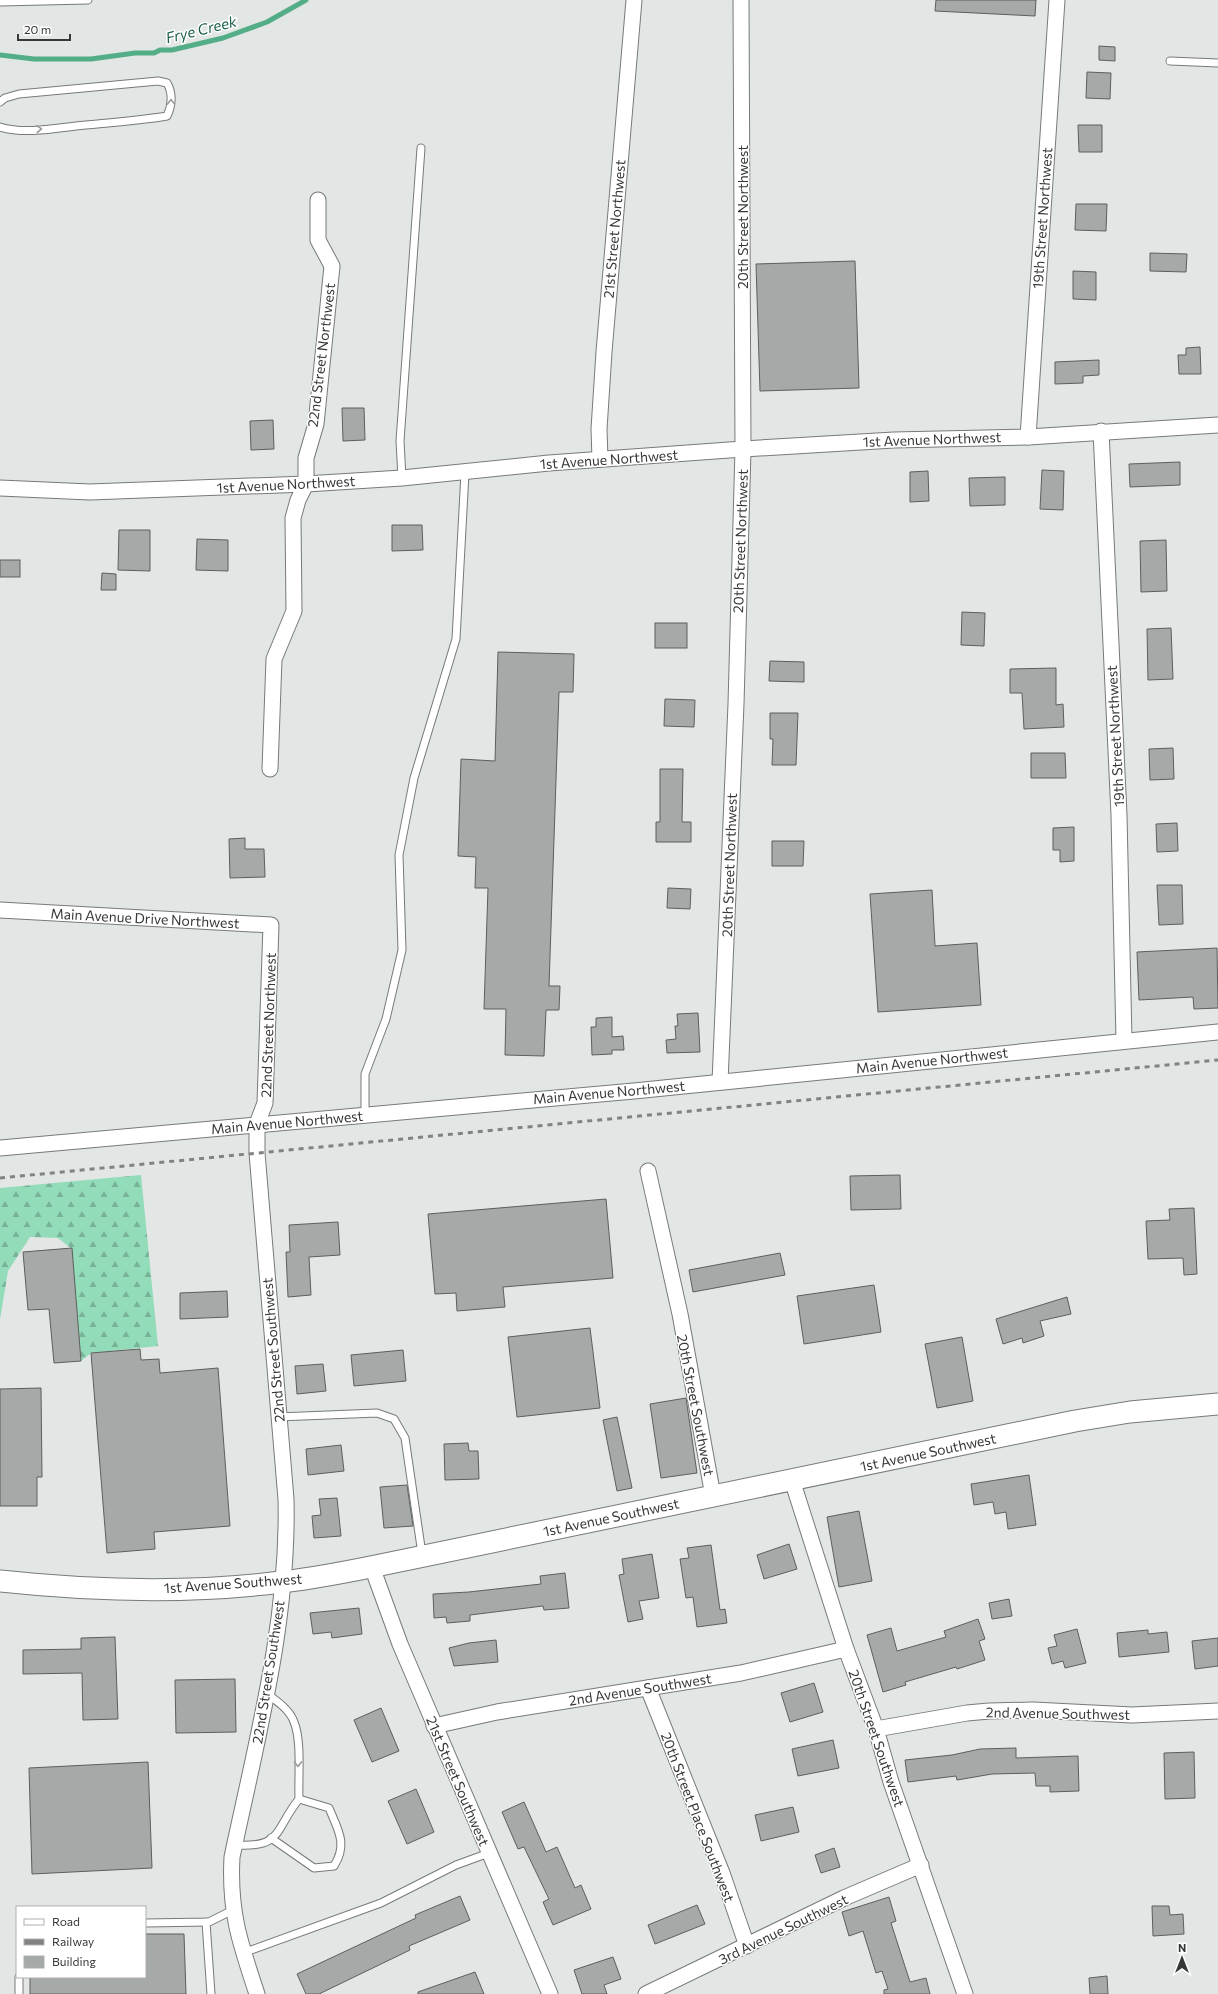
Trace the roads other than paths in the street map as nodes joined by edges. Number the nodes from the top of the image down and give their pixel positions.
1 (88, 0) edge
2 (634, 0) edge
3 (741, 0) edge
4 (1057, 0) edge
5 (0, 2) edge
6 (1170, 62) dead end
7 (1218, 63) edge
8 (0, 102) edge
9 (0, 127) edge
10 (421, 148) dead end
11 (318, 200) dead end
12 (1218, 425) edge
13 (1101, 431) junction
14 (1028, 436) junction
15 (743, 449) junction
16 (600, 459) junction
17 (465, 473) junction
18 (402, 478) junction
19 (306, 484) junction
20 (0, 488) edge
21 (270, 770) dead end
22 (0, 910) edge
23 (271, 943) joint
24 (1218, 1032) edge
25 (1124, 1040) junction
26 (720, 1082) junction
27 (365, 1115) junction
28 (257, 1124) junction
29 (0, 1148) edge
30 (256, 1153) joint
31 (648, 1171) dead end
32 (1218, 1404) edge
33 (278, 1417) junction
34 (792, 1480) junction
35 (713, 1496) junction
36 (422, 1556) junction
37 (372, 1567) junction
38 (0, 1581) edge
39 (282, 1582) junction
40 (846, 1649) junction
41 (648, 1688) junction
42 (267, 1694) junction
43 (1218, 1711) edge
44 (434, 1726) junction
45 (876, 1729) junction
46 (299, 1799) junction
47 (271, 1838) junction
48 (235, 1844) junction
49 (489, 1853) junction
50 (921, 1865) junction
51 (233, 1910) junction
52 (206, 1922) junction
53 (146, 1923) edge
54 (747, 1946) junction
55 (243, 1953) junction
56 (18, 1978) edge
57 (19, 1994) edge
58 (211, 1994) edge
59 (257, 1994) edge
60 (550, 1994) edge
61 (646, 1994) edge
62 (965, 1994) edge

1 - 5 lane
2 - 16 street, 21st Street Northwest
3 - 15 street, 20th Street Northwest
4 - 14 street, 19th Street Northwest
6 - 7 lane
9 -> 8 lane
10 - 18 lane
11 - 19 street, 22nd Street Northwest
12 - 13 street, 1st Avenue Northwest
13 - 14 street, 1st Avenue Northwest
13 - 25 street, 19th Street Northwest
14 - 15 street, 1st Avenue Northwest
15 - 16 street, 1st Avenue Northwest
15 - 26 street, 20th Street Northwest
16 - 17 street, 1st Avenue Northwest
17 - 18 street, 1st Avenue Northwest
17 - 27 lane
18 - 19 street, 1st Avenue Northwest
19 - 20 street, 1st Avenue Northwest
19 - 21 street, 22nd Street Northwest
22 - 23 street, Main Avenue Drive Northwest
23 - 28 street, 22nd Street Northwest
24 - 25 street, Main Avenue Northwest
25 - 26 street, Main Avenue Northwest
26 - 27 street, Main Avenue Northwest
27 - 28 street, Main Avenue Northwest
28 - 29 street, Main Avenue Northwest
28 - 30 street, 22nd Street Northwest
30 - 33 street, 22nd Street Southwest
31 - 35 street, 20th Street Southwest
32 - 34 main road, 1st Avenue Southwest
33 - 36 lane
33 - 39 street, 22nd Street Southwest
34 - 35 main road, 1st Avenue Southwest
34 - 40 street, 20th Street Southwest
35 - 36 main road, 1st Avenue Southwest
36 - 37 main road, 1st Avenue Southwest
37 - 39 main road, 1st Avenue Southwest
37 - 44 street, 21st Street Southwest
38 - 39 main road, 1st Avenue Southwest
39 - 42 street, 22nd Street Southwest
40 - 41 street, 2nd Avenue Southwest
40 - 45 street, 20th Street Southwest
41 - 44 street, 2nd Avenue Southwest
41 - 54 street, 20th Street Place Southwest
42 -> 46 lane
42 - 48 street, 22nd Street Southwest
43 - 45 street, 2nd Avenue Southwest
44 - 49 street, 21st Street Southwest
45 - 50 street, 20th Street Southwest
46 - 47 lane
46 - 47 lane
47 - 48 lane
48 - 51 street, 22nd Street Southwest
49 - 55 lane
49 - 60 street, 21st Street Southwest
50 - 54 street, 3rd Avenue Southwest
50 - 62 street, 20th Street Southwest
51 - 52 lane
51 - 55 street, 22nd Street Southwest
52 - 53 lane
52 - 58 lane
54 - 61 street, 3rd Avenue Southwest
55 - 59 street, 22nd Street Southwest
56 - 57 lane

